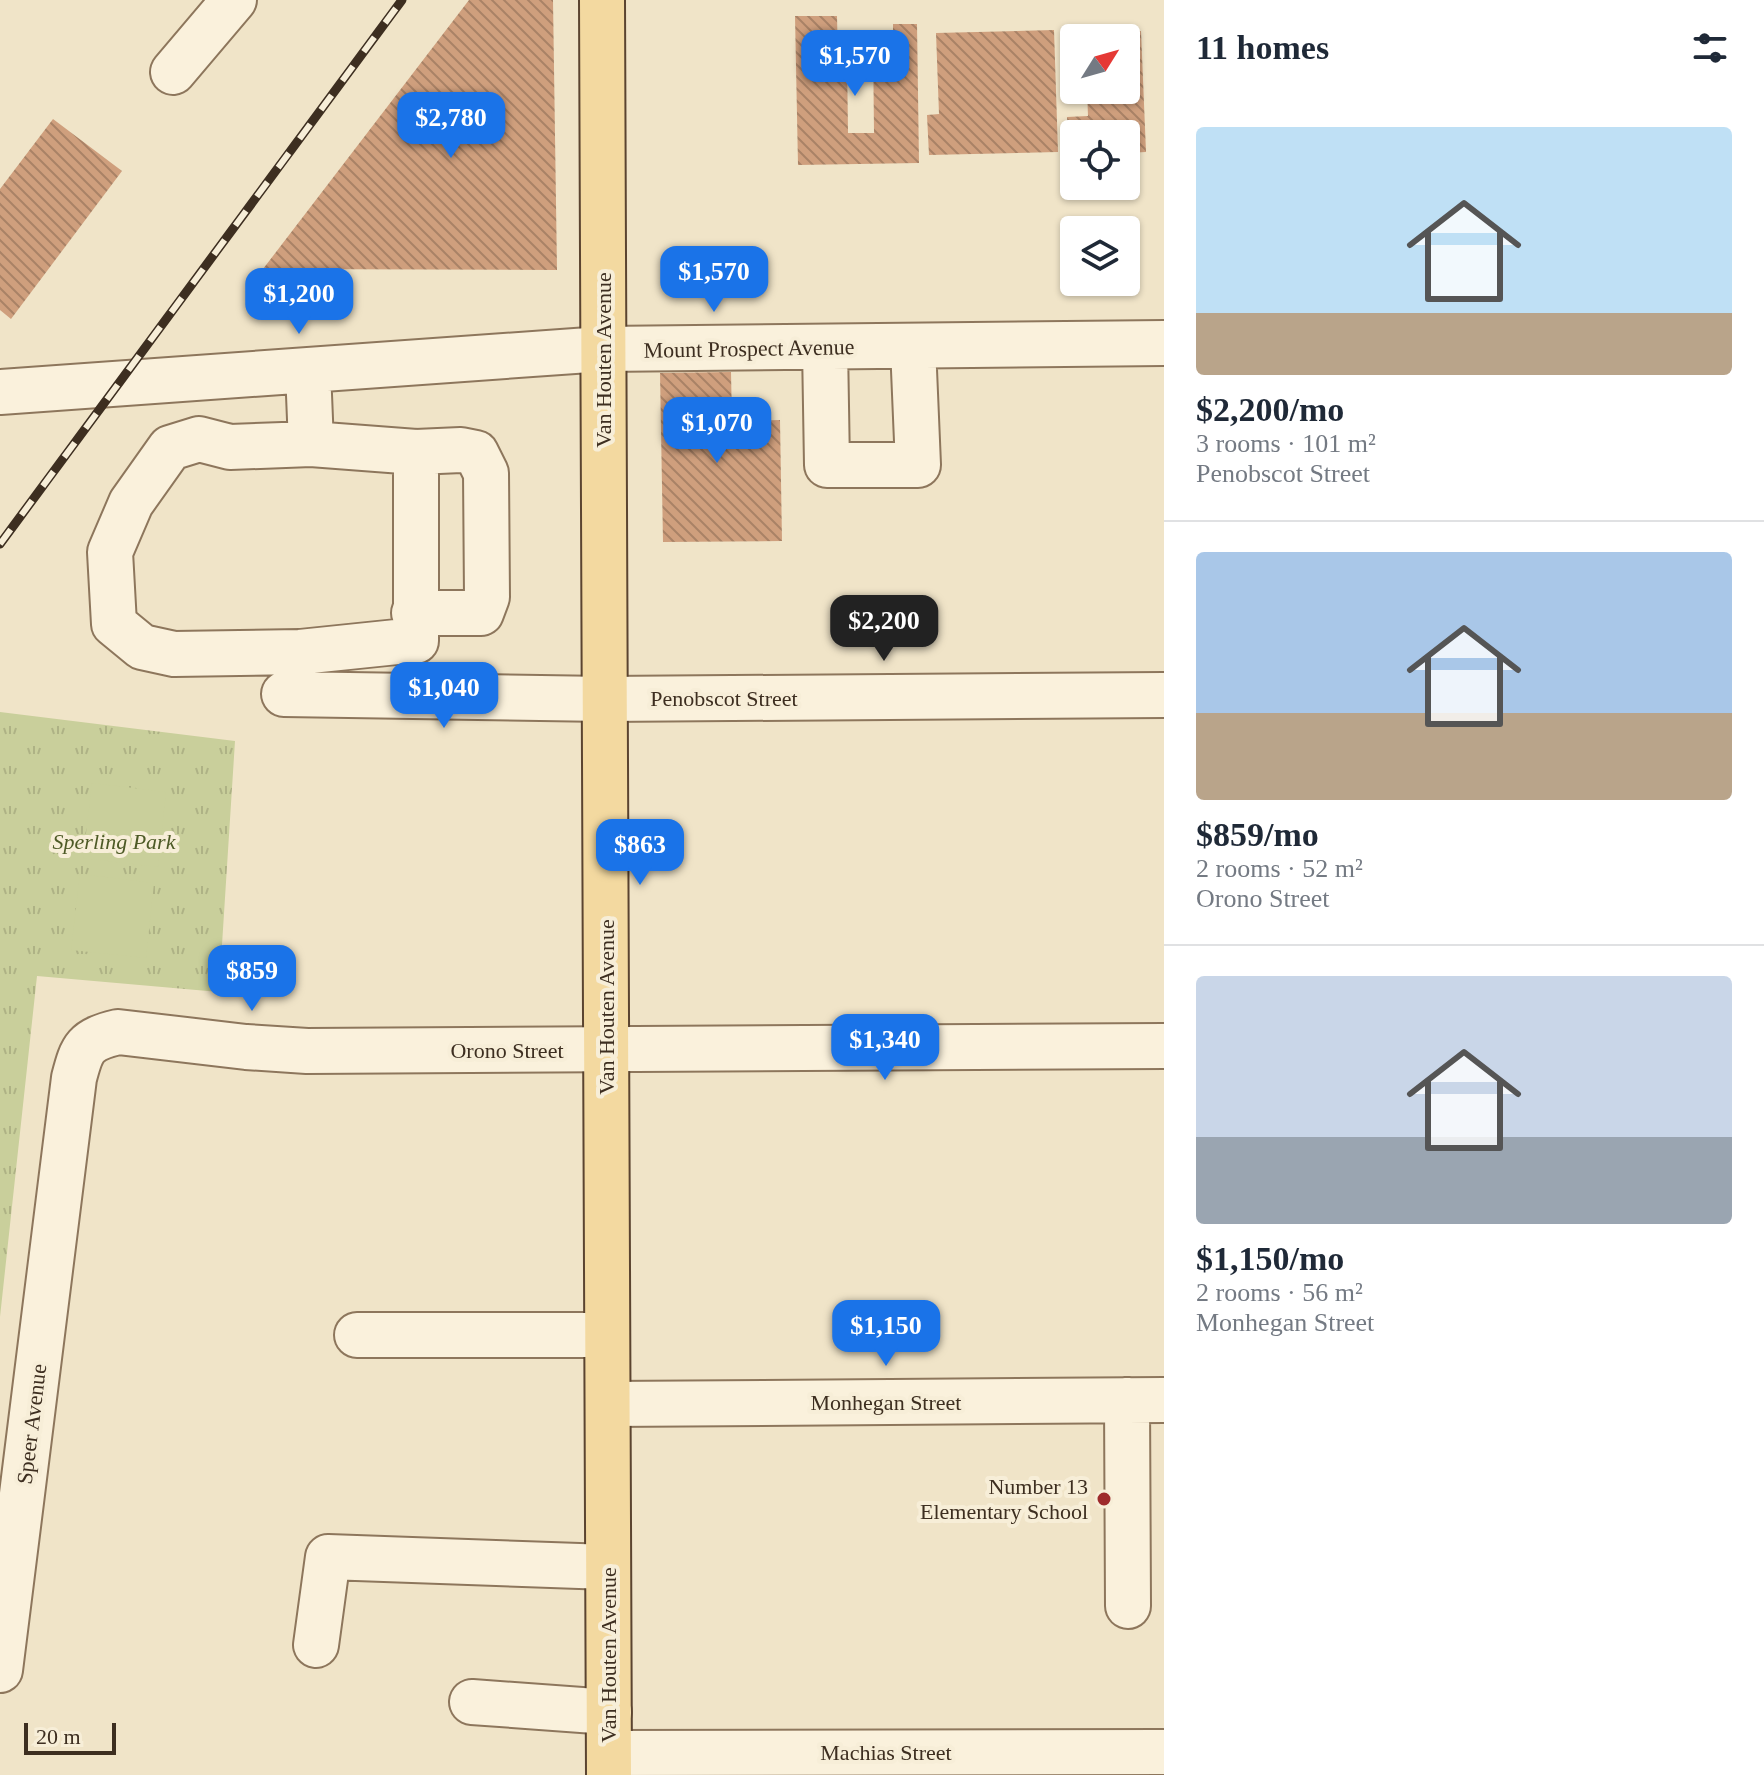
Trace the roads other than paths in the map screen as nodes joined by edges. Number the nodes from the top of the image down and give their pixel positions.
1 (234, 0) edge
2 (602, 0) edge
3 (173, 72) dead end
4 (1164, 343) edge
5 (913, 346) junction
6 (825, 347) junction
7 (603, 349) junction
8 (308, 370) junction
9 (0, 392) edge
10 (311, 444) junction
11 (416, 452) junction
12 (415, 627) junction
13 (284, 694) dead end
14 (1164, 695) edge
15 (418, 696) junction
16 (605, 699) junction
17 (1164, 1046) edge
18 (606, 1049) junction
19 (61, 1177) joint
20 (357, 1335) dead end
21 (607, 1335) junction
22 (1146, 1400) edge
23 (608, 1404) junction
24 (608, 1567) junction
25 (1128, 1606) dead end
26 (316, 1645) dead end
27 (0, 1670) edge
28 (472, 1702) dead end
29 (609, 1747) edge
30 (1164, 1752) edge

1 - 3 street
2 - 7 main road, Van Houten Avenue
4 - 5 street, Mount Prospect Avenue
5 - 6 street, Mount Prospect Avenue
5 - 6 street
6 - 7 street, Mount Prospect Avenue
7 - 8 street, Mount Prospect Avenue
7 - 16 main road, Van Houten Avenue
8 - 9 street, Mount Prospect Avenue
8 - 10 street
10 - 11 street
10 - 12 street
11 - 12 street
11 - 12 street
12 - 15 street
13 - 15 street, Penobscot Street
14 - 16 street, Penobscot Street
15 - 16 street, Penobscot Street
16 - 18 main road, Van Houten Avenue
17 - 18 street, Orono Street
18 - 19 street, Orono Street
18 - 21 main road, Van Houten Avenue
19 - 27 street, Speer Avenue
20 - 21 street
21 - 23 main road, Van Houten Avenue
22 - 23 street, Monhegan Street
22 - 25 street
23 - 24 main road, Van Houten Avenue
24 - 26 street
24 - 29 main road, Van Houten Avenue
28 - 29 street, Machias Street
29 - 30 street, Machias Street

